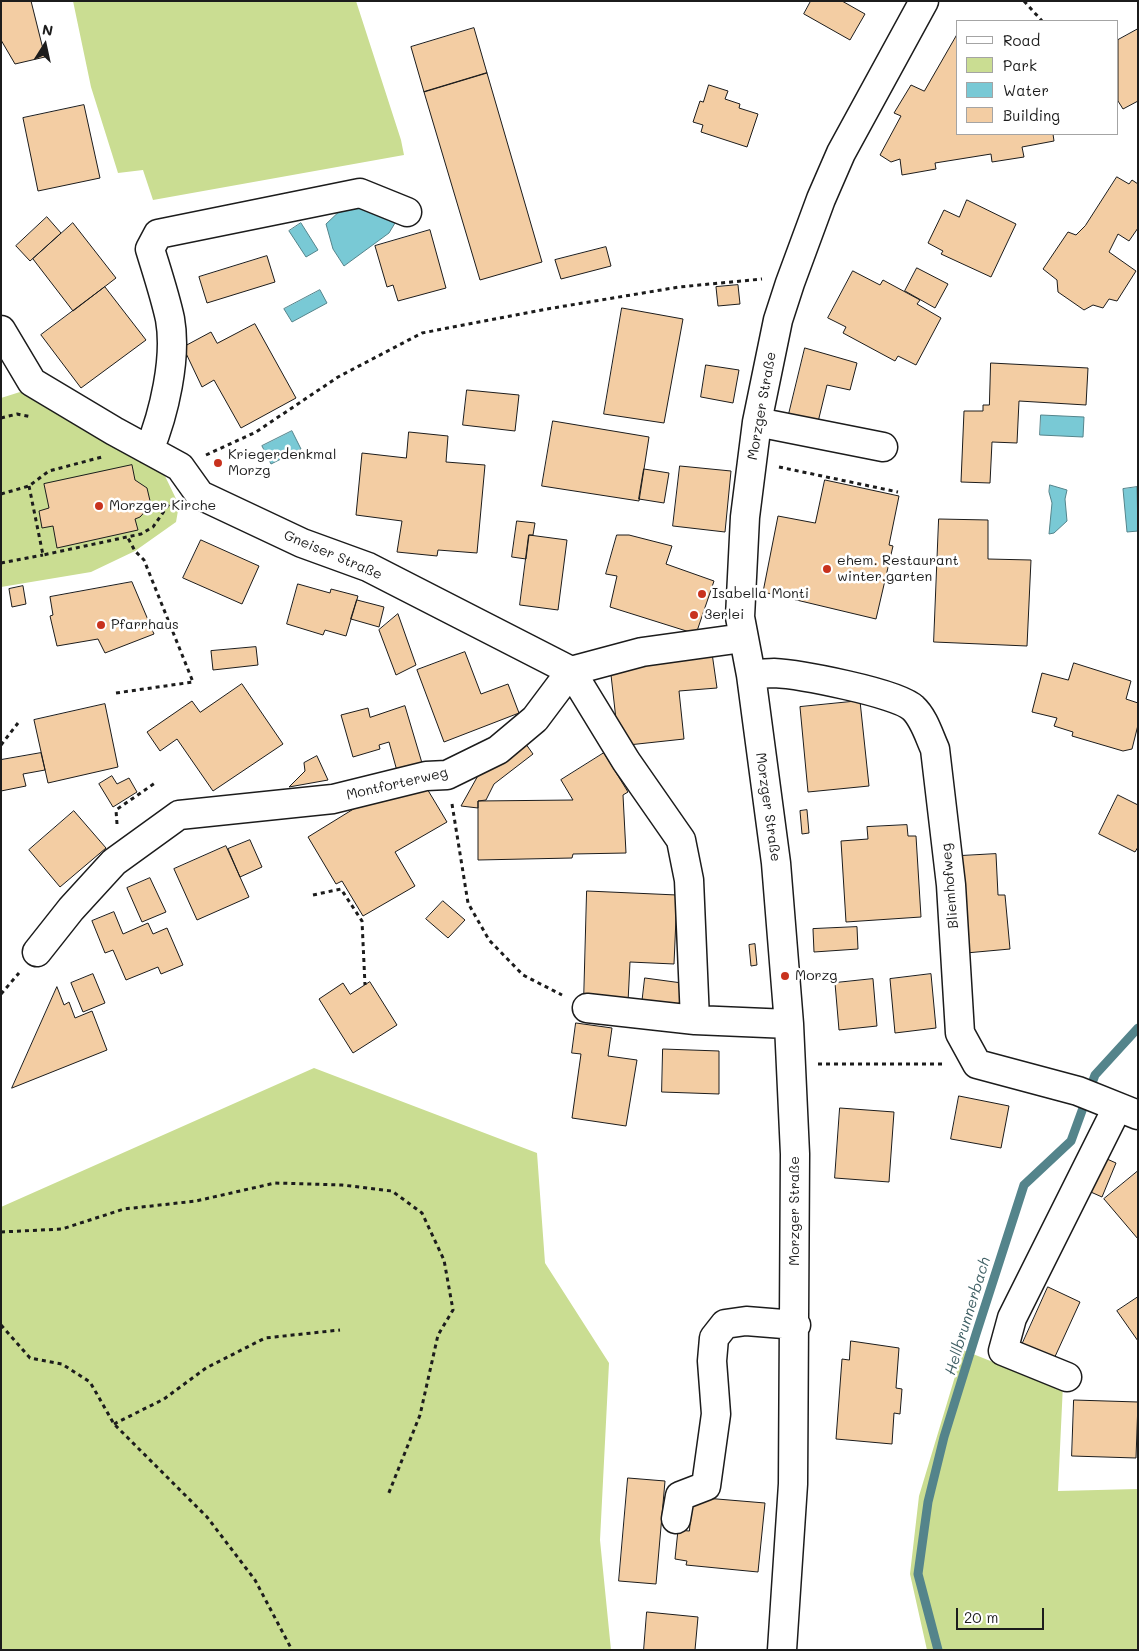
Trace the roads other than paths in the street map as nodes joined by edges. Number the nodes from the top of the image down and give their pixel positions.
1 (924, 1) edge
2 (407, 212) dead end
3 (1, 330) edge
4 (757, 422) junction
5 (882, 447) dead end
6 (149, 450) junction
7 (743, 638) junction
8 (571, 671) junction
9 (751, 675) junction
10 (535, 719) junction
11 (527, 746) dead end
12 (37, 952) dead end
13 (587, 1008) road end
14 (695, 1020) junction
15 (790, 1024) junction
16 (1117, 1108) edge
17 (796, 1326) junction
18 (1067, 1377) dead end
19 (676, 1518) dead end
20 (782, 1650) edge

1 - 4 street, Morzger Straße
2 - 6 street
3 - 6 street, Gneiser Straße
4 - 5 street
4 - 7 street, Morzger Straße
6 - 8 street, Gneiser Straße
7 - 8 street
7 - 9 street, Morzger Straße
8 - 10 street, Montforterweg
8 - 14 street
9 - 15 street, Morzger Straße
9 - 16 street, Bliemhofweg
10 - 11 street
10 - 12 street, Montforterweg
13 - 14 street
14 - 15 street
15 - 17 street, Morzger Straße
16 - 18 street
17 - 19 street
17 - 20 street, Morzger Straße

